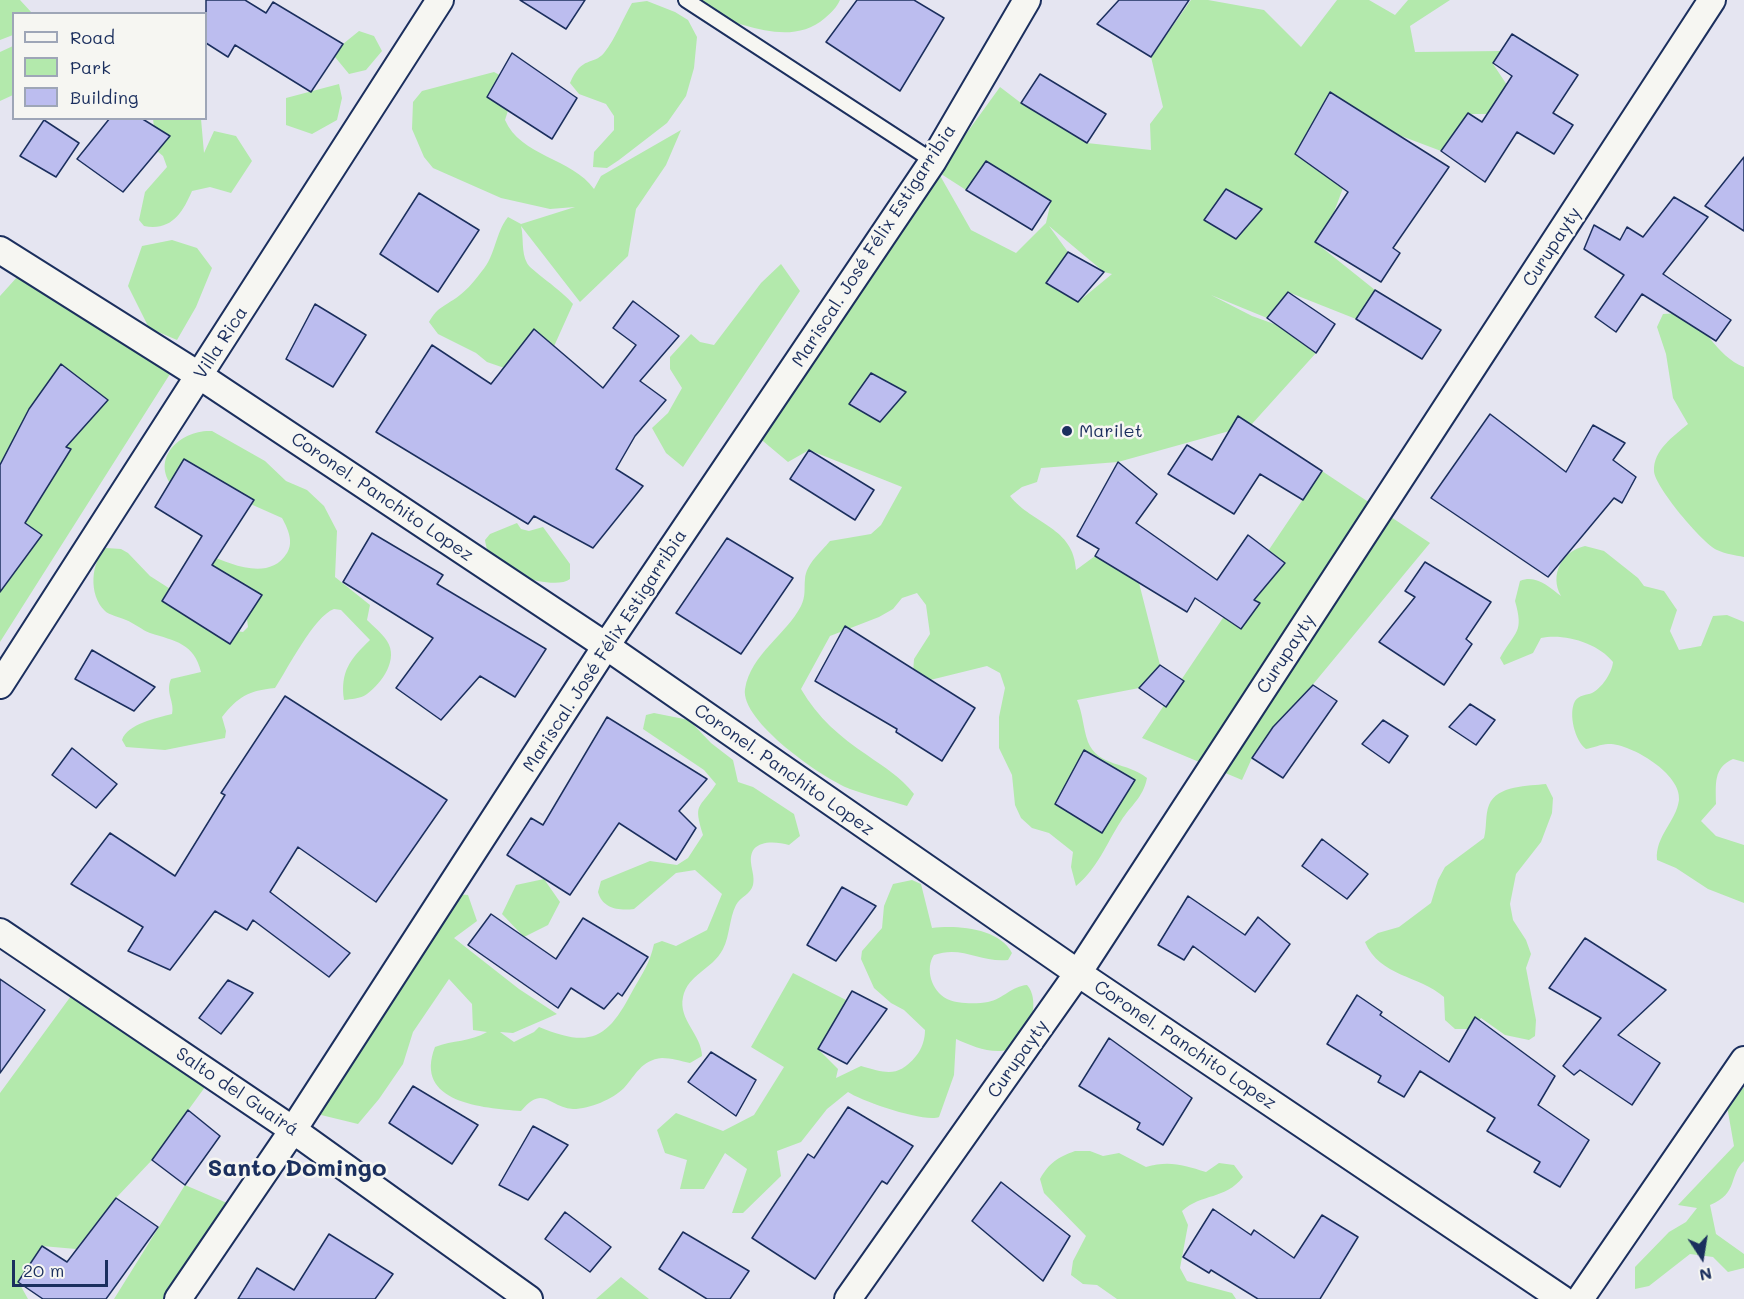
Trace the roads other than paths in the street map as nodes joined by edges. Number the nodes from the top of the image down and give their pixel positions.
1 (440, 0) edge
2 (686, 0) edge
3 (1027, 0) edge
4 (1712, 0) edge
5 (933, 161) junction
6 (0, 250) edge
7 (200, 376) junction
8 (606, 646) junction
9 (0, 685) edge
10 (0, 932) edge
11 (1078, 973) junction
12 (1744, 1060) edge
13 (293, 1130) junction
14 (178, 1299) edge
15 (529, 1299) edge
16 (848, 1299) edge
17 (1562, 1299) edge
18 (1580, 1299) edge

1 - 7 street, Villa Rica
2 - 5 lane
3 - 5 street, Mariscal. José Félix Estigarribia
4 - 11 street, Curupayty
5 - 8 street, Mariscal. José Félix Estigarribia
6 - 7 street, Coronel. Panchito Lopez
7 - 8 street, Coronel. Panchito Lopez
7 - 9 street, Villa Rica
8 - 11 street, Coronel. Panchito Lopez
8 - 13 street, Mariscal. José Félix Estigarribia
10 - 13 street, Salto del Guairá
11 - 16 street, Curupayty
11 - 17 street, Coronel. Panchito Lopez
12 - 18 street
13 - 14 street, Mariscal. José Félix Estigarribia
13 - 15 street, Salto del Guairá

